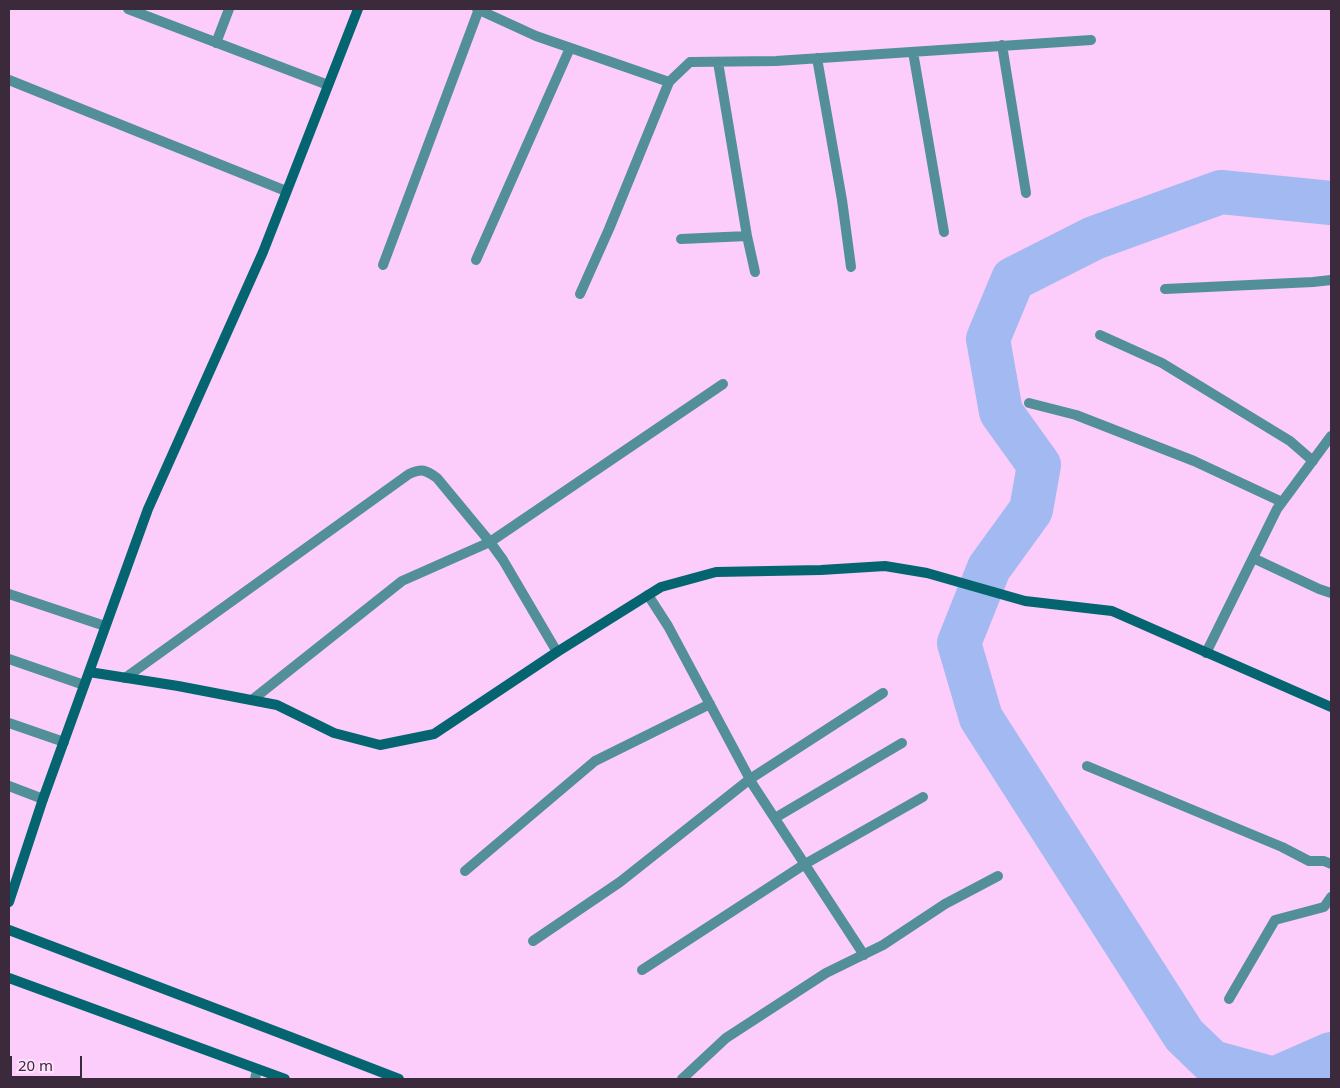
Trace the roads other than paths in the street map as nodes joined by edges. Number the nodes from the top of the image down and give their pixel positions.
1 (128, 9) edge
2 (229, 9) edge
3 (358, 9) edge
4 (478, 9) edge
5 (1091, 40) dead end
6 (216, 42) junction
7 (1002, 45) junction
8 (570, 48) junction
9 (912, 52) junction
10 (816, 58) junction
11 (718, 62) junction
12 (9, 80) edge
13 (669, 82) junction
14 (328, 85) junction
15 (286, 191) junction
16 (1026, 193) dead end
17 (944, 232) dead end
18 (747, 236) junction
19 (680, 239) dead end
20 (476, 260) dead end
21 (383, 265) dead end
22 (851, 267) dead end
23 (755, 272) dead end
24 (1331, 280) edge
25 (1165, 289) dead end
26 (580, 294) dead end
27 (1100, 335) dead end
28 (723, 384) dead end
29 (1029, 403) dead end
30 (1331, 436) edge
31 (1313, 461) junction
32 (1282, 502) junction
33 (490, 542) junction
34 (1253, 558) junction
35 (1331, 593) edge
36 (9, 594) edge
37 (648, 596) junction
38 (105, 626) junction
39 (557, 652) junction
40 (1206, 653) junction
41 (9, 659) edge
42 (89, 672) junction
43 (125, 678) junction
44 (84, 685) junction
45 (883, 693) dead end
46 (252, 700) junction
47 (710, 704) junction
48 (1331, 707) edge
49 (9, 723) edge
50 (64, 742) junction
51 (902, 743) dead end
52 (1087, 766) dead end
53 (750, 779) junction
54 (9, 786) edge
55 (923, 798) dead end
56 (43, 799) junction
57 (775, 818) junction
58 (805, 864) junction
59 (1331, 864) edge
60 (465, 871) dead end
61 (998, 876) dead end
62 (1331, 897) edge
63 (9, 902) edge
64 (9, 930) edge
65 (533, 942) dead end
66 (864, 955) junction
67 (642, 970) dead end
68 (9, 978) edge
69 (1229, 999) dead end
70 (256, 1074) edge
71 (285, 1079) edge
72 (399, 1079) edge
73 (682, 1079) edge

1 - 6 street
2 - 6 street
3 - 14 street
4 - 8 street
4 - 21 street
5 - 7 street
6 - 14 street
7 - 9 street
7 - 16 street
8 - 13 street
8 - 20 street
9 - 10 street
9 - 17 street
10 - 11 street
10 - 22 street
11 - 13 street
11 - 18 street
12 - 15 street
13 - 26 street
14 - 15 street
15 - 38 street
18 - 19 street
18 - 23 street
24 - 25 street
27 - 31 street
28 - 33 street
29 - 32 street
30 - 31 street
31 - 32 street
32 - 34 street
33 - 39 street
33 - 43 street
33 - 46 street
34 - 35 street
34 - 40 street
36 - 38 street
37 - 39 street
37 - 40 street
37 - 47 street
38 - 42 street
39 - 46 street
40 - 48 street
41 - 44 street
42 - 43 street
42 - 44 street
43 - 46 street
44 - 50 street
45 - 53 street
47 - 53 street
47 - 60 street
49 - 50 street
50 - 56 street
51 - 57 street
52 - 59 street
53 - 57 street
53 - 65 street
54 - 56 street
55 - 58 street
56 - 63 street
57 - 58 street
58 - 66 street
58 - 67 street
61 - 66 street
62 - 69 street
64 - 72 street
66 - 73 street
68 - 70 street
70 - 71 street

